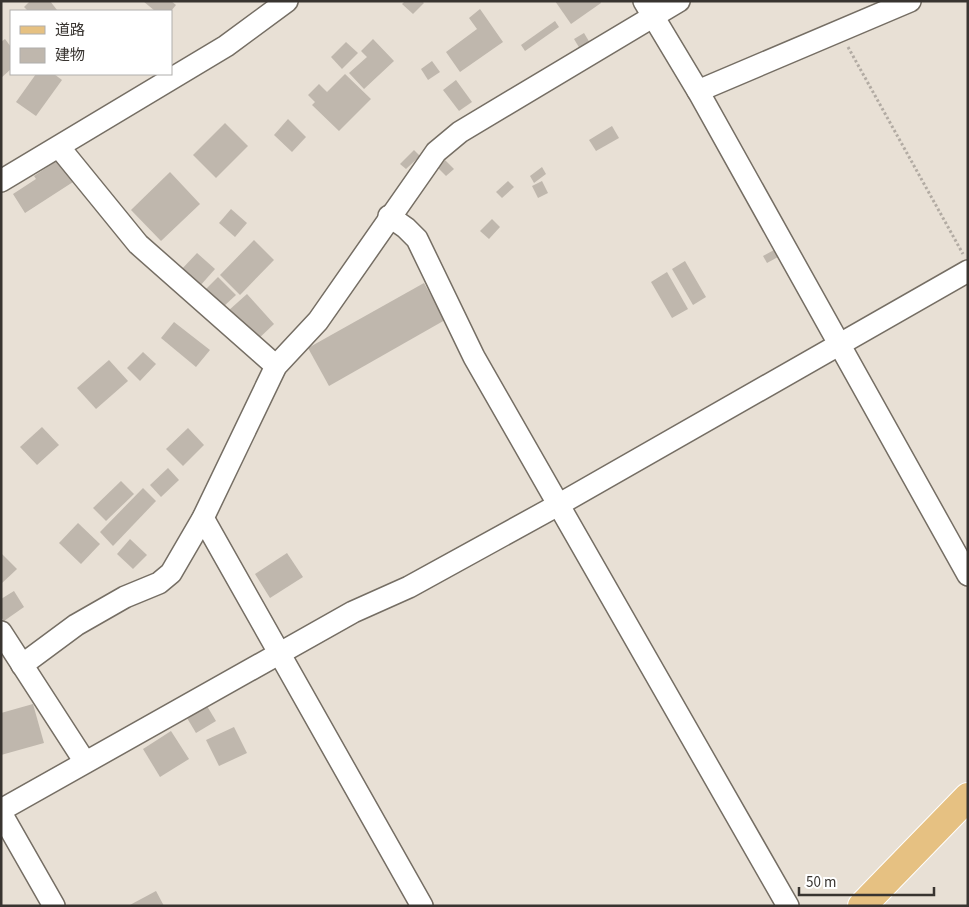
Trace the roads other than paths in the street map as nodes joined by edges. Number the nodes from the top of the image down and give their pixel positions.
1 (679, 1) edge
2 (910, 1) edge
3 (284, 2) edge
4 (649, 8) edge
5 (698, 91) junction
6 (59, 147) junction
7 (1, 181) edge
8 (389, 216) junction
9 (968, 271) edge
10 (839, 344) junction
11 (276, 366) junction
12 (558, 505) junction
13 (202, 518) junction
14 (968, 575) edge
15 (1, 632) edge
16 (280, 652) junction
17 (22, 666) junction
18 (85, 762) junction
19 (968, 797) edge
20 (1, 812) edge
21 (54, 906) edge
22 (422, 906) edge
23 (788, 906) edge
24 (862, 906) edge

1 - 4 street
2 - 5 street
3 - 6 street
4 - 5 street
4 - 8 street
5 - 10 street
6 - 7 street
6 - 11 street
8 - 11 street
8 - 12 street
9 - 10 street
10 - 12 street
10 - 14 street
11 - 13 street
12 - 16 street
12 - 23 street
13 - 16 street
13 - 17 street
15 - 17 street
16 - 18 street
16 - 22 street
17 - 18 street
18 - 20 street
19 - 24 main road
20 - 21 street

